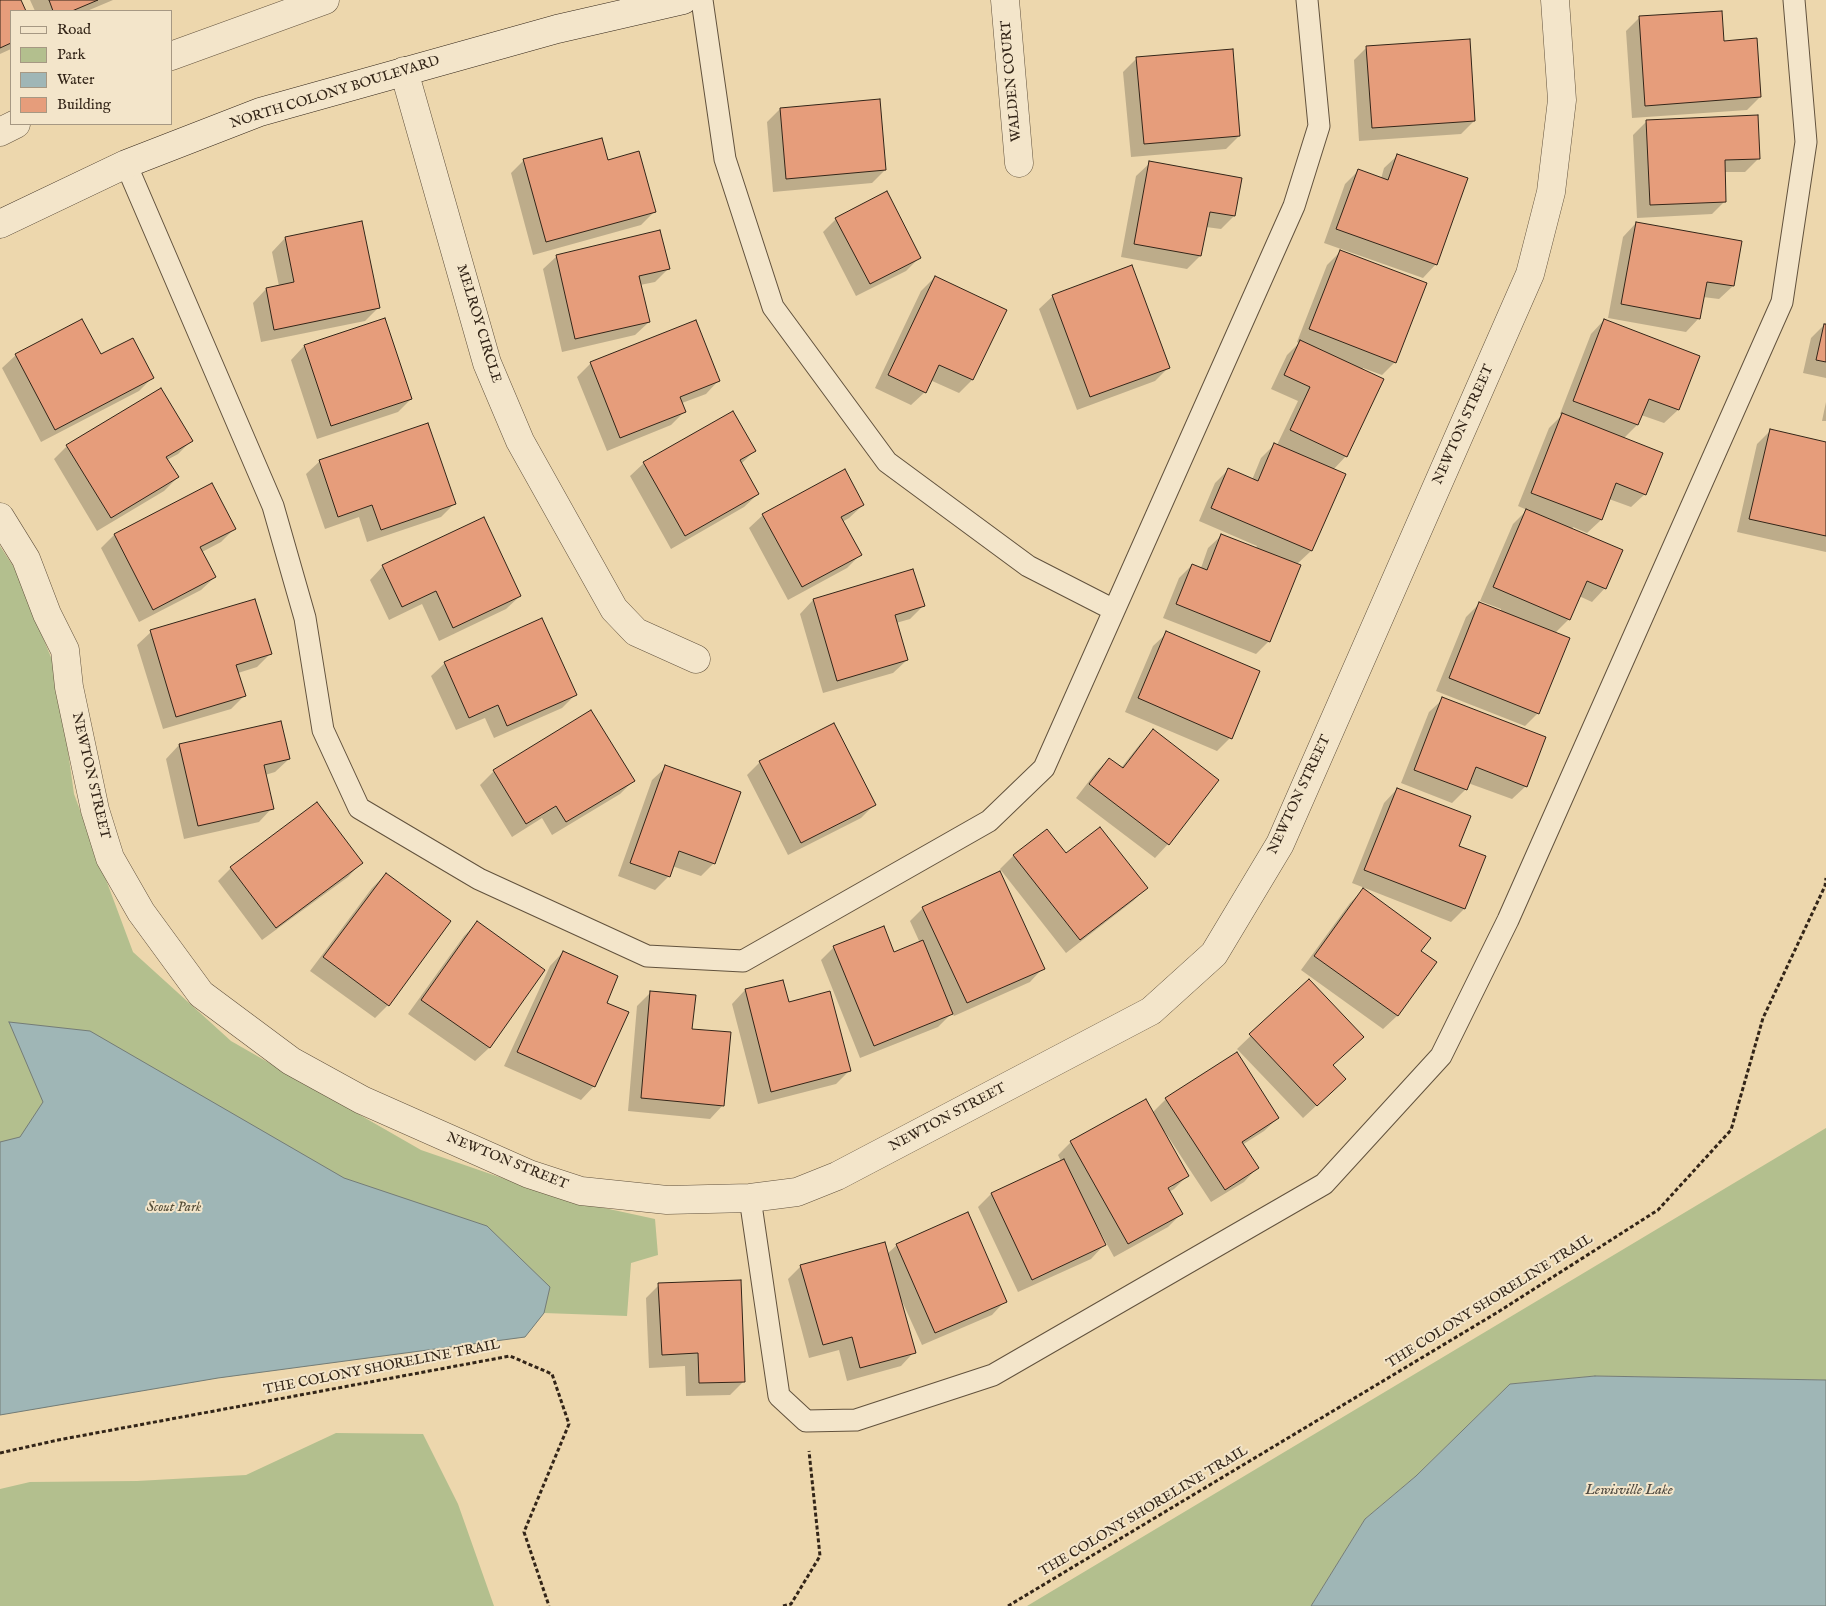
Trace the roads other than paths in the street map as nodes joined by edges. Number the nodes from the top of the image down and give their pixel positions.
1 (326, 0) edge
2 (683, 0) edge
3 (702, 0) edge
4 (1006, 0) edge
5 (1307, 0) edge
6 (1554, 0) edge
7 (1794, 0) edge
8 (172, 56) edge
9 (404, 71) junction
10 (14, 125) edge
11 (0, 132) edge
12 (1019, 163) dead end
13 (126, 164) junction
14 (0, 224) edge
15 (0, 517) edge
16 (1114, 610) junction
17 (696, 659) dead end
18 (750, 1198) junction

1 - 8 street
2 - 9 street, NORTH COLONY BOULEVARD
3 - 16 lane
4 - 12 street, WALDEN COURT
5 - 16 lane
6 - 18 street, NEWTON STREET
7 - 18 lane
9 - 13 street, NORTH COLONY BOULEVARD
9 - 17 street, MELROY CIRCLE
10 - 11 street
13 - 14 street, NORTH COLONY BOULEVARD
13 - 16 lane
15 - 18 street, NEWTON STREET

